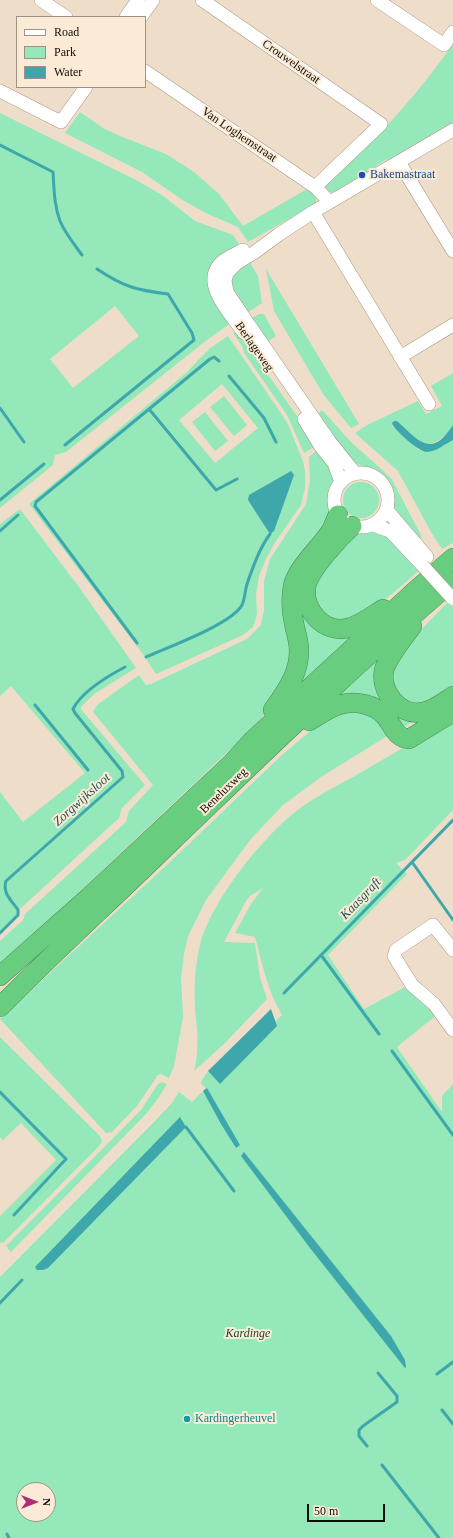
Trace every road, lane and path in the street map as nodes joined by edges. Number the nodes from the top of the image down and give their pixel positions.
1 (41, 0) edge
2 (138, 0) edge
3 (153, 0) edge
4 (202, 0) edge
5 (377, 0) edge
6 (65, 16) edge
7 (127, 16) edge
8 (142, 16) edge
9 (453, 32) edge
10 (146, 72) edge
11 (85, 88) edge
12 (0, 91) edge
13 (453, 130) edge
14 (399, 162) junction
15 (315, 187) junction
16 (330, 202) junction
17 (313, 212) junction
18 (278, 235) junction
19 (453, 251) edge
20 (453, 325) edge
21 (400, 357) junction
22 (429, 404) dead end
23 (356, 473) junction
24 (340, 482) junction
25 (387, 510) junction
26 (345, 520) junction
27 (373, 524) junction
28 (453, 558) edge
29 (426, 563) junction
30 (453, 581) edge
31 (453, 586) edge
32 (423, 595) junction
33 (453, 598) edge
34 (453, 696) edge
35 (453, 712) edge
36 (280, 738) junction
37 (253, 740) junction
38 (453, 950) edge
39 (0, 976) edge
40 (0, 1007) edge
41 (453, 1030) edge

1 - 6 street
2 - 7 street
3 - 8 street
4 - 15 street, Crouwelstraat
5 - 9 street
10 - 15 street, Van Loghemstraat
11 - 12 street
13 - 14 street, Berlageweg
14 - 16 street, Berlageweg
14 - 19 street
15 - 16 street, Van Loghemstraat
16 - 17 street, Berlageweg
17 - 18 street, Berlageweg
17 - 21 street
18 - 23 street, Berlageweg
18 - 24 street, Berlageweg
20 - 21 street
21 - 22 street
23 - 24 street
23 - 25 street
24 - 26 street
25 - 27 street
25 - 29 street
26 - 27 street
26 - 32 highway
26 - 37 highway
27 - 29 street
28 - 32 highway, Beneluxweg
29 - 31 street
29 - 33 street, bridge
30 - 32 highway, Beneluxweg
32 - 34 highway
32 - 36 highway, Beneluxweg
32 - 37 highway, Beneluxweg
35 - 36 highway
36 - 40 highway, Beneluxweg
37 - 39 highway, Beneluxweg
38 - 41 street

